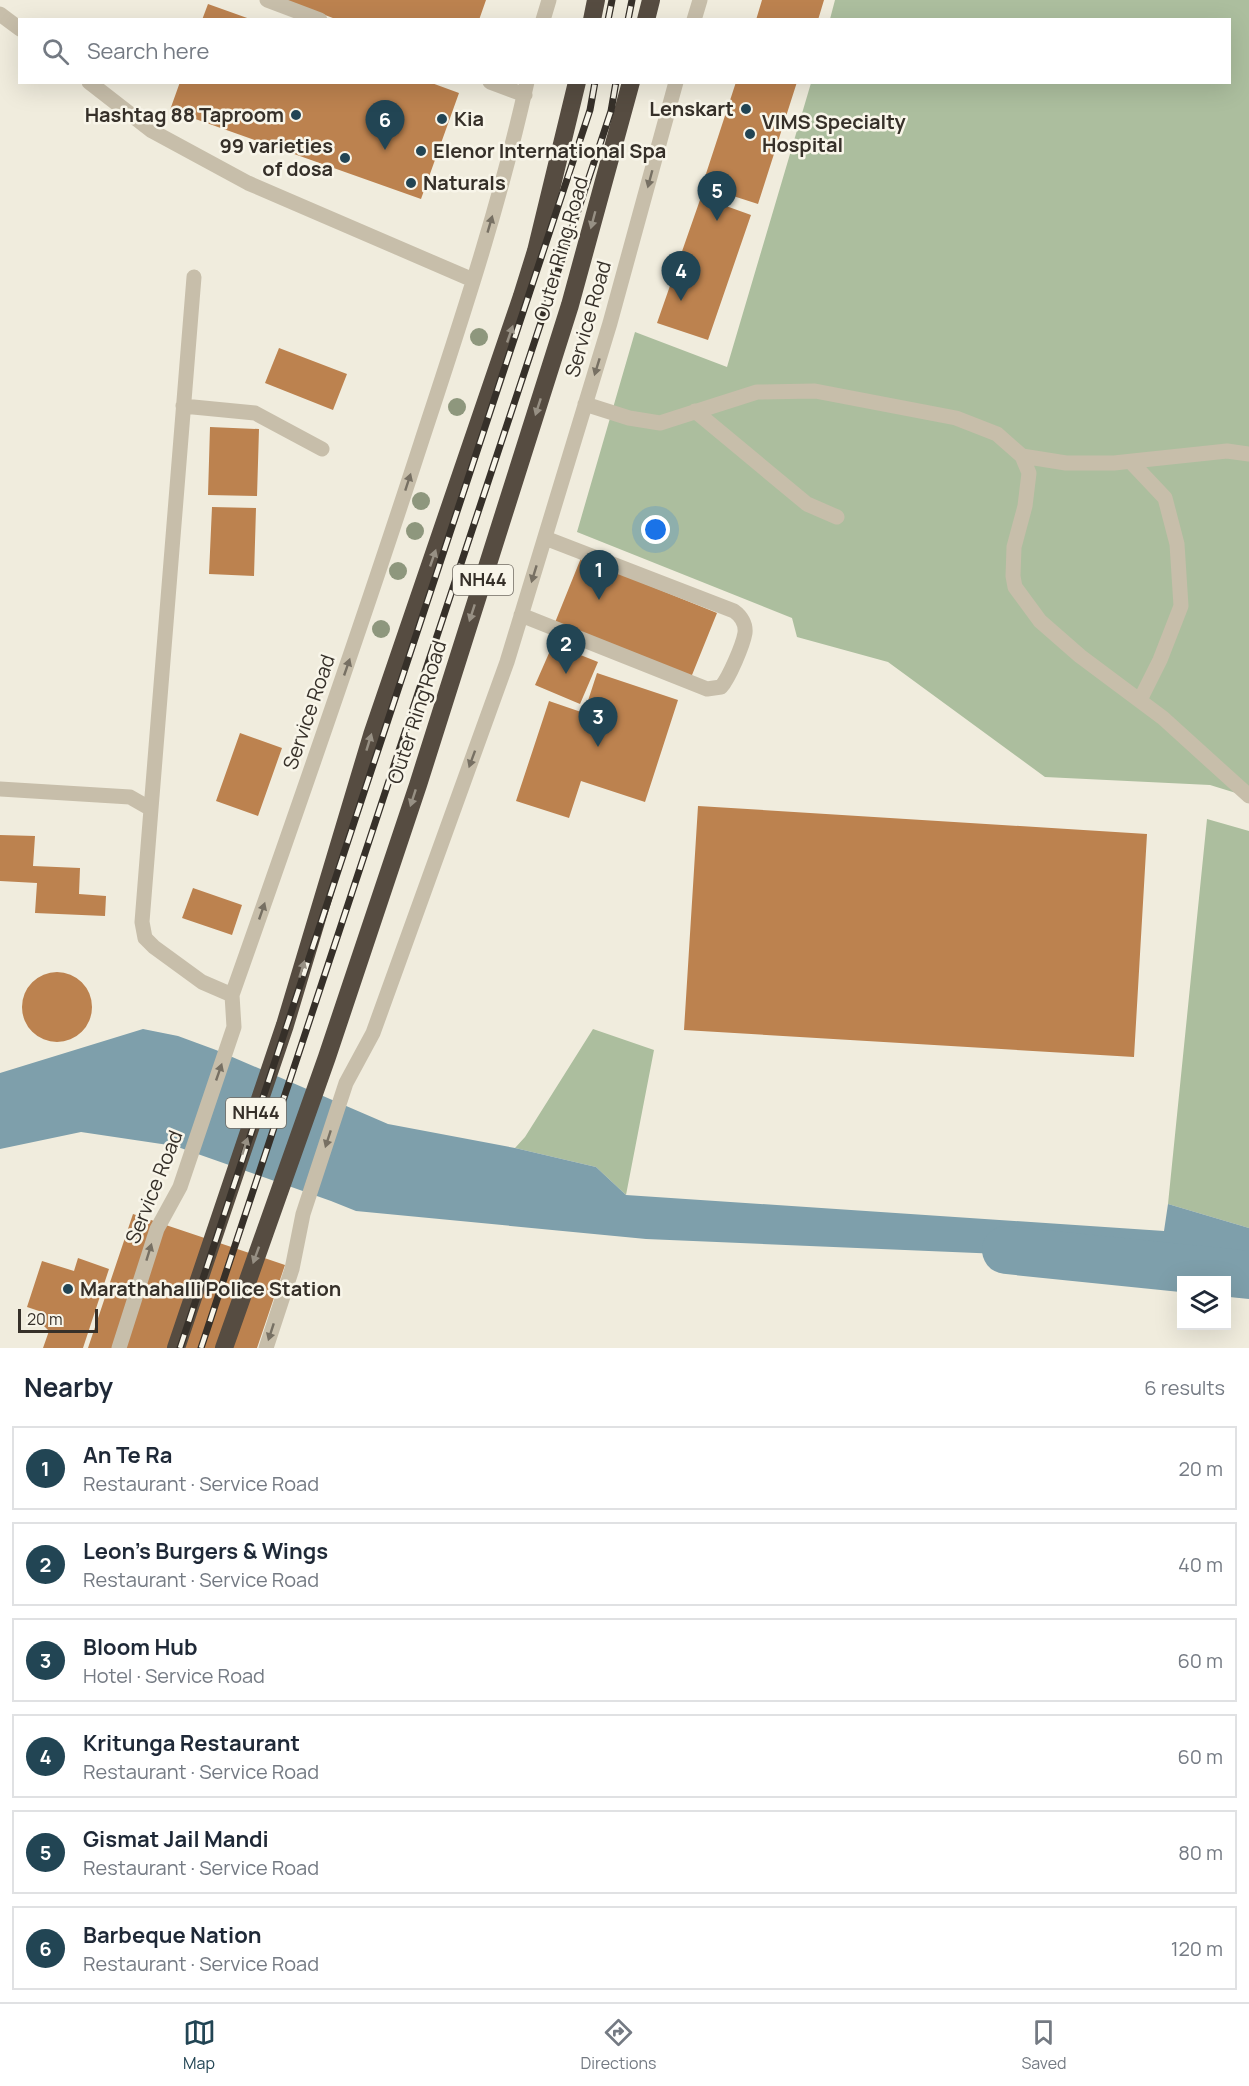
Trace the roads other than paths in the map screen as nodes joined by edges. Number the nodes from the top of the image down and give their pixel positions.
1 (267, 0) edge
2 (549, 0) edge
3 (596, 0) edge
4 (651, 0) edge
5 (700, 0) edge
6 (0, 14) edge
7 (323, 18) edge
8 (544, 18) edge
9 (592, 18) edge
10 (646, 18) edge
11 (695, 18) edge
12 (18, 28) edge
13 (92, 84) edge
14 (500, 84) edge
15 (577, 84) edge
16 (630, 84) edge
17 (675, 84) edge
18 (526, 89) edge
19 (194, 277) dead end
20 (473, 280) junction
21 (585, 404) junction
22 (183, 406) junction
23 (695, 411) junction
24 (322, 449) dead end
25 (1249, 454) edge
26 (1022, 456) junction
27 (1131, 462) junction
28 (837, 517) dead end
29 (544, 538) junction
30 (521, 615) junction
31 (1140, 700) junction
32 (0, 789) edge
33 (1249, 796) edge
34 (151, 809) junction
35 (232, 995) junction
36 (119, 1348) edge
37 (176, 1348) edge
38 (224, 1348) edge
39 (266, 1348) edge

1 - 7 street
2 - 8 street
3 - 9 highway
4 - 10 highway
5 - 11 street
6 - 12 street
13 - 20 street
14 - 18 street
37 -> 15 highway, Outer Ring Road / NH44
16 -> 38 highway, Outer Ring Road / NH44
17 -> 21 street, Service Road
20 -> 18 street, Service Road
19 - 22 street
35 -> 20 street, Service Road
21 - 23 street
21 - 29 street, Service Road
22 - 24 street
22 - 34 street
23 - 26 street
23 - 28 street
25 - 27 street
26 - 27 street
26 - 31 street
27 - 31 street
29 -> 30 street, Service Road
29 - 30 street
30 -> 39 street, Service Road
31 - 33 street
32 - 34 street
34 - 35 street
36 -> 35 street, Service Road

